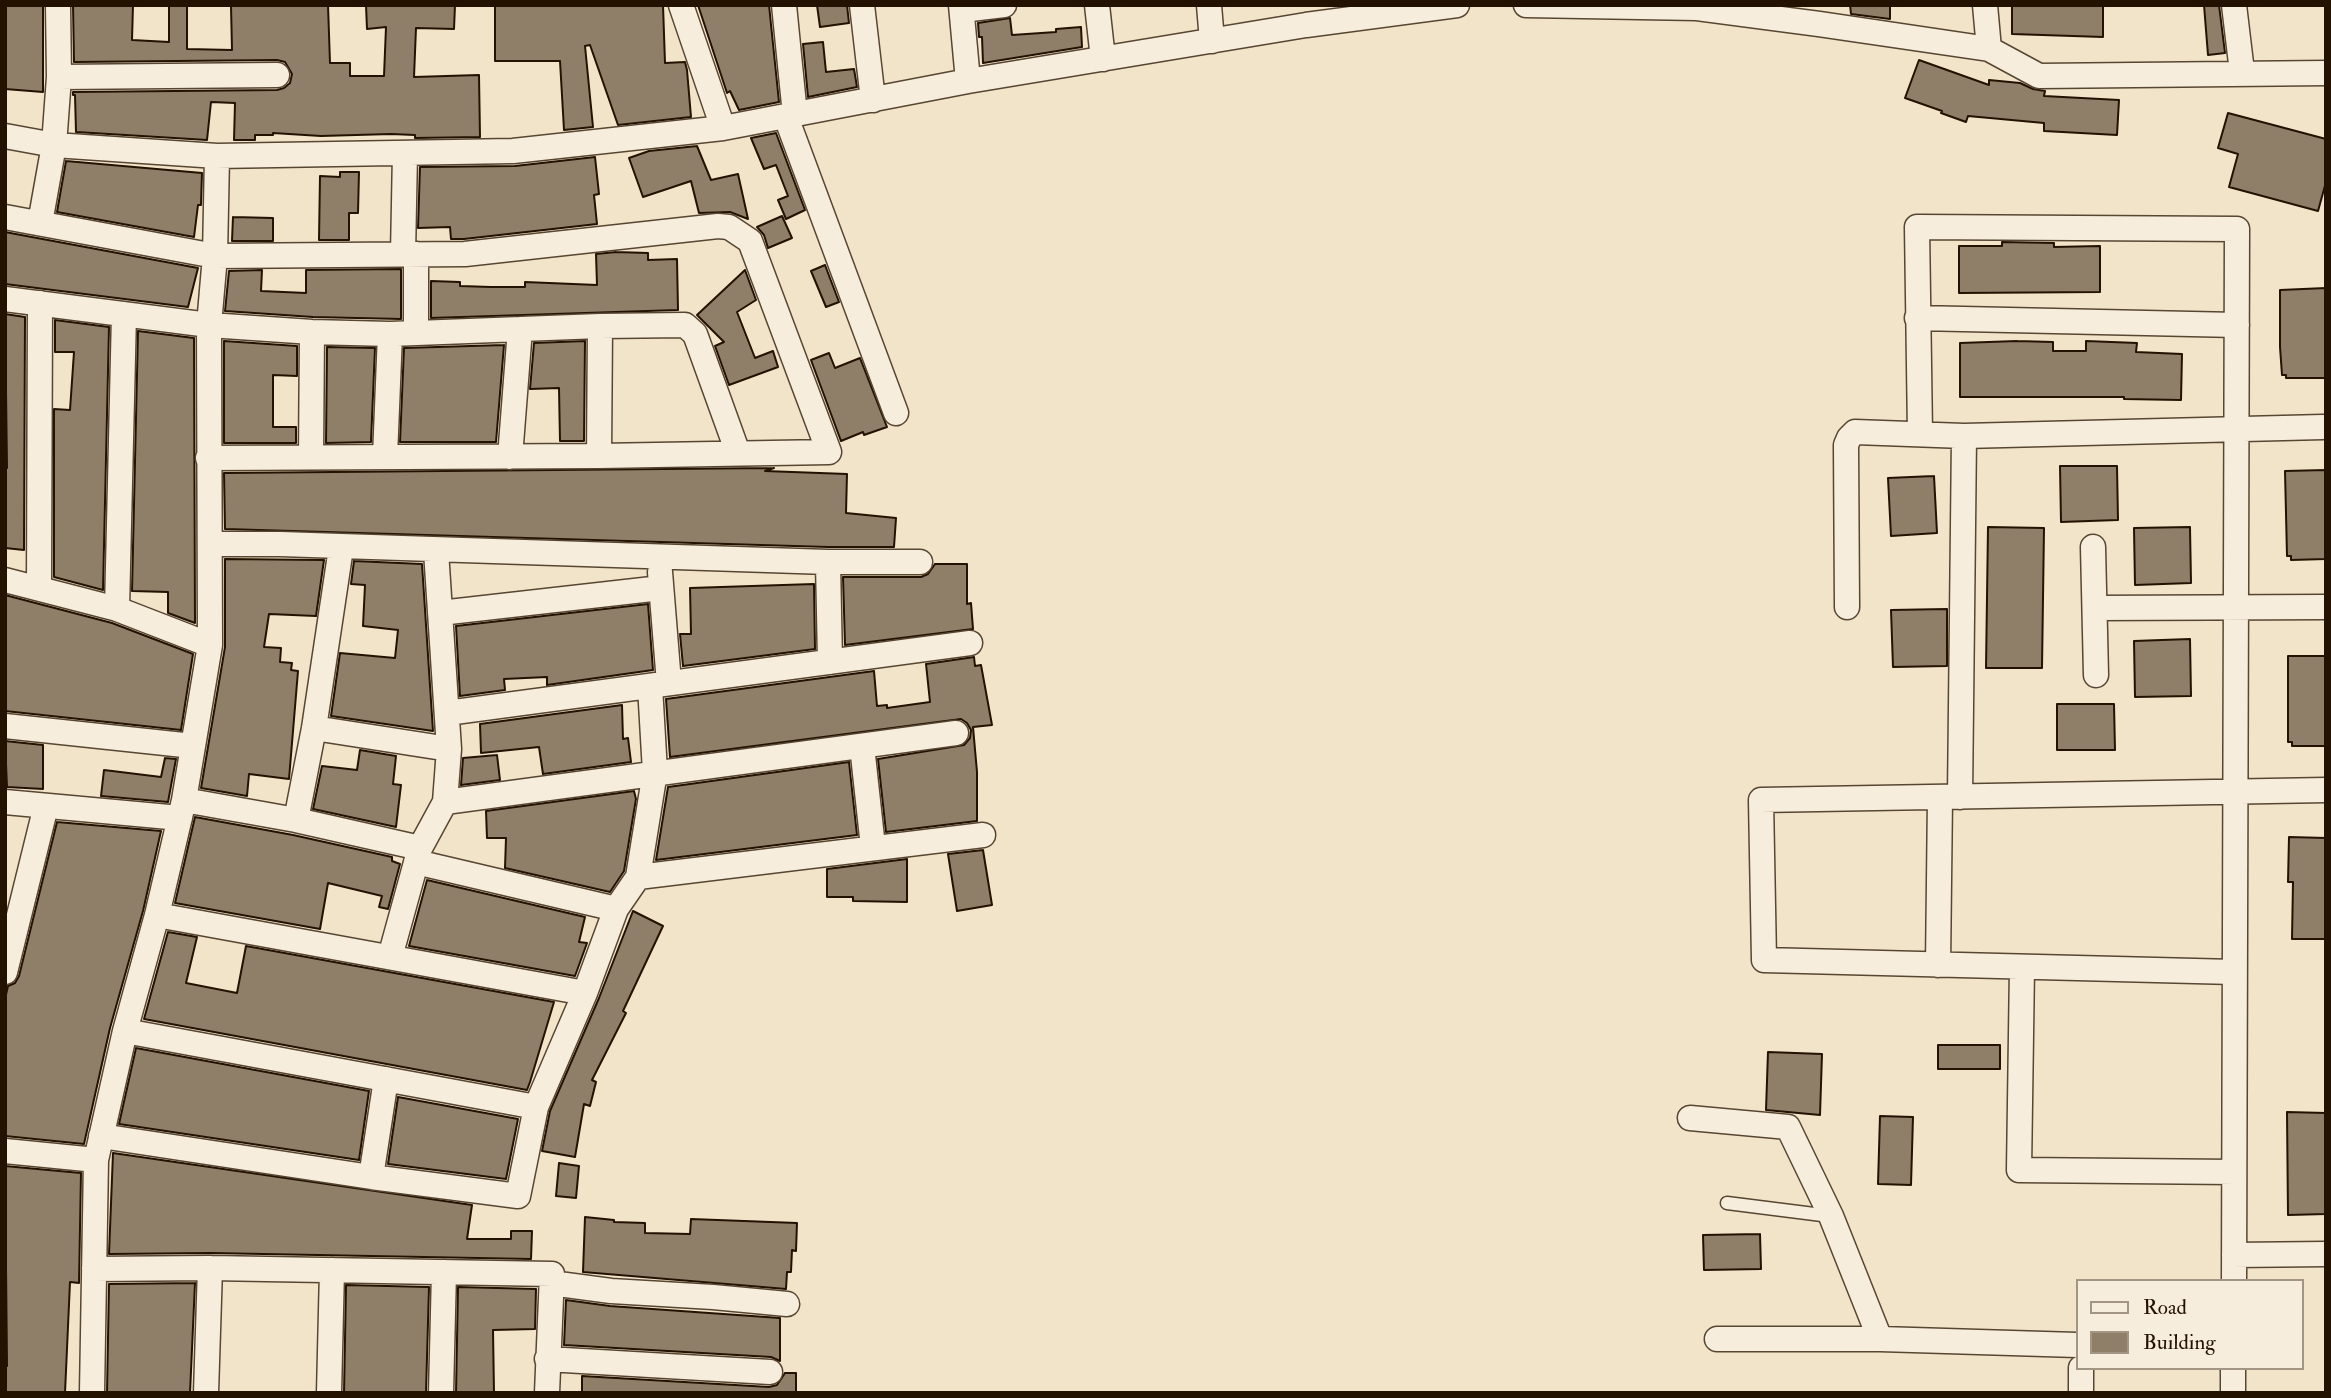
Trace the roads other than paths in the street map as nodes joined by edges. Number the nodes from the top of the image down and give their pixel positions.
1 (58, 5) edge
2 (681, 5) edge
3 (784, 5) edge
4 (862, 5) edge
5 (1004, 5) edge
6 (1097, 5) edge
7 (1209, 5) edge
8 (1457, 5) edge
9 (1526, 5) edge
10 (1985, 5) edge
11 (2234, 5) edge
12 (1608, 6) edge
13 (1697, 7) edge
14 (962, 8) edge
15 (1305, 15) edge
16 (1212, 41) junction
17 (1989, 50) junction
18 (1103, 59) junction
19 (2242, 72) junction
20 (2326, 73) edge
21 (277, 75) dead end
22 (59, 77) junction
23 (968, 81) junction
24 (873, 100) junction
25 (791, 116) junction
26 (723, 128) junction
27 (5, 136) edge
28 (54, 145) junction
29 (405, 153) junction
30 (217, 156) junction
31 (5, 217) edge
32 (40, 222) junction
33 (410, 254) junction
34 (215, 256) junction
35 (5, 299) edge
36 (40, 303) junction
37 (124, 314) junction
38 (1917, 318) junction
39 (209, 325) junction
40 (2237, 325) junction
41 (600, 326) junction
42 (520, 329) junction
43 (312, 332) junction
44 (416, 333) junction
45 (390, 334) junction
46 (896, 414) dead end
47 (2323, 427) dead end
48 (2236, 429) junction
49 (1920, 434) junction
50 (1964, 436) junction
51 (738, 453) junction
52 (599, 456) junction
53 (310, 457) junction
54 (386, 457) junction
55 (510, 457) junction
56 (208, 458) junction
57 (211, 544) junction
58 (2093, 547) dead end
59 (341, 548) junction
60 (436, 551) junction
61 (659, 557) junction
62 (828, 562) junction
63 (920, 562) dead end
64 (5, 580) edge
65 (39, 588) junction
66 (661, 588) junction
67 (1847, 607) dead end
68 (2326, 607) edge
69 (2095, 608) junction
70 (2236, 608) junction
71 (117, 609) junction
72 (440, 613) junction
73 (970, 643) dead end
74 (210, 645) junction
75 (830, 662) junction
76 (2096, 675) dead end
77 (660, 684) junction
78 (447, 713) junction
79 (5, 726) edge
80 (314, 728) junction
81 (956, 733) dead end
82 (193, 746) junction
83 (862, 746) junction
84 (449, 749) junction
85 (655, 772) junction
86 (2326, 790) edge
87 (2235, 792) junction
88 (1950, 797) junction
89 (444, 802) junction
90 (5, 803) edge
91 (46, 806) junction
92 (182, 809) junction
93 (296, 820) junction
94 (983, 835) dead end
95 (873, 847) junction
96 (418, 855) junction
97 (638, 877) junction
98 (616, 909) junction
99 (157, 915) junction
100 (390, 957) junction
101 (1938, 965) junction
102 (2022, 967) junction
103 (5, 972) edge
104 (2234, 972) junction
105 (585, 993) junction
106 (125, 1031) junction
107 (386, 1079) junction
108 (536, 1107) junction
109 (1690, 1118) dead end
110 (99, 1148) junction
111 (5, 1151) edge
112 (2234, 1172) junction
113 (370, 1177) junction
114 (1727, 1203) dead end
115 (1831, 1216) junction
116 (2326, 1254) edge
117 (2234, 1255) junction
118 (210, 1268) junction
119 (94, 1269) junction
120 (332, 1270) junction
121 (444, 1272) junction
122 (2234, 1279) edge
123 (551, 1283) junction
124 (787, 1304) dead end
125 (1717, 1339) dead end
126 (1880, 1339) junction
127 (2076, 1345) edge
128 (547, 1359) junction
129 (2081, 1370) edge
130 (2233, 1370) edge
131 (770, 1371) dead end
132 (92, 1393) edge
133 (206, 1393) edge
134 (329, 1393) edge
135 (441, 1393) edge
136 (547, 1393) edge
137 (2081, 1393) edge
138 (2233, 1393) edge

1 - 22 street
2 - 26 street
3 - 25 street
4 - 24 street
5 - 14 street
6 - 18 street
7 - 16 street
8 - 15 street
9 - 12 street
10 - 17 street
11 - 19 street
12 - 13 street
13 - 17 street
14 - 23 street
15 - 16 street
16 - 18 street
17 - 19 street
18 - 23 street
19 - 20 street
21 - 22 street
22 - 28 street
23 - 24 street
24 - 25 street
25 - 26 street
25 - 46 street
26 - 29 street
27 - 28 street
28 - 30 street
28 - 32 street
29 - 30 street
29 - 33 street
30 - 34 street
31 - 32 street
32 - 34 street
33 - 34 street
33 - 44 street
33 - 51 street
34 - 39 street
35 - 36 street
36 - 37 street
36 - 65 street
37 - 39 street
37 - 71 street
38 - 40 street
38 - 40 street
38 - 49 street
39 - 43 street
39 - 56 street
40 - 48 street
41 - 42 street
41 - 51 street
41 - 52 street
42 - 44 street
42 - 55 street
43 - 45 street
43 - 53 street
44 - 45 street
45 - 54 street
47 - 48 street
48 - 50 street
48 - 70 street
49 - 50 street
49 - 67 street
50 - 88 street
51 - 52 street
52 - 55 street
53 - 54 street
53 - 56 street
54 - 55 street
56 - 57 street
57 - 59 street
57 - 74 street
58 - 69 street
59 - 60 street
59 - 80 street
60 - 61 street
60 - 72 street
61 - 62 street
61 - 66 street
62 - 63 street
62 - 75 street
64 - 65 street
65 - 71 street
66 - 72 street
66 - 77 street
68 - 70 street
69 - 70 street
69 - 76 street
70 - 87 street
71 - 74 street
72 - 78 street
73 - 75 street
74 - 82 street
75 - 77 street
77 - 78 street
77 - 85 street
78 - 84 street
79 - 82 street
80 - 84 street
80 - 93 street
81 - 83 street
82 - 92 street
83 - 85 street
83 - 95 street
84 - 89 street
85 - 89 street
85 - 97 street
86 - 87 street
87 - 88 street
87 - 104 street
88 - 101 street
88 - 101 street
89 - 96 street
90 - 91 street
91 - 92 street
91 - 103 street
92 - 93 street
92 - 99 street
93 - 96 street
94 - 95 street
95 - 97 street
96 - 98 street
96 - 100 street
97 - 98 street
98 - 105 street
99 - 100 street
99 - 106 street
100 - 105 street
101 - 102 street
102 - 104 street
102 - 112 street
104 - 112 street
105 - 108 street
106 - 107 street
106 - 110 street
107 - 108 street
107 - 113 street
108 - 113 street
109 - 115 street
110 - 111 street
110 - 113 street
110 - 119 street
112 - 117 street
114 - 115 lane
115 - 126 street
116 - 117 street
117 - 122 street
118 - 119 street
118 - 120 street
118 - 133 street
119 - 132 street
120 - 121 street
120 - 134 street
121 - 123 street
121 - 135 street
123 - 124 street
123 - 128 street
125 - 126 street
126 - 127 street
128 - 131 street
128 - 136 street
129 - 137 street
130 - 138 street

